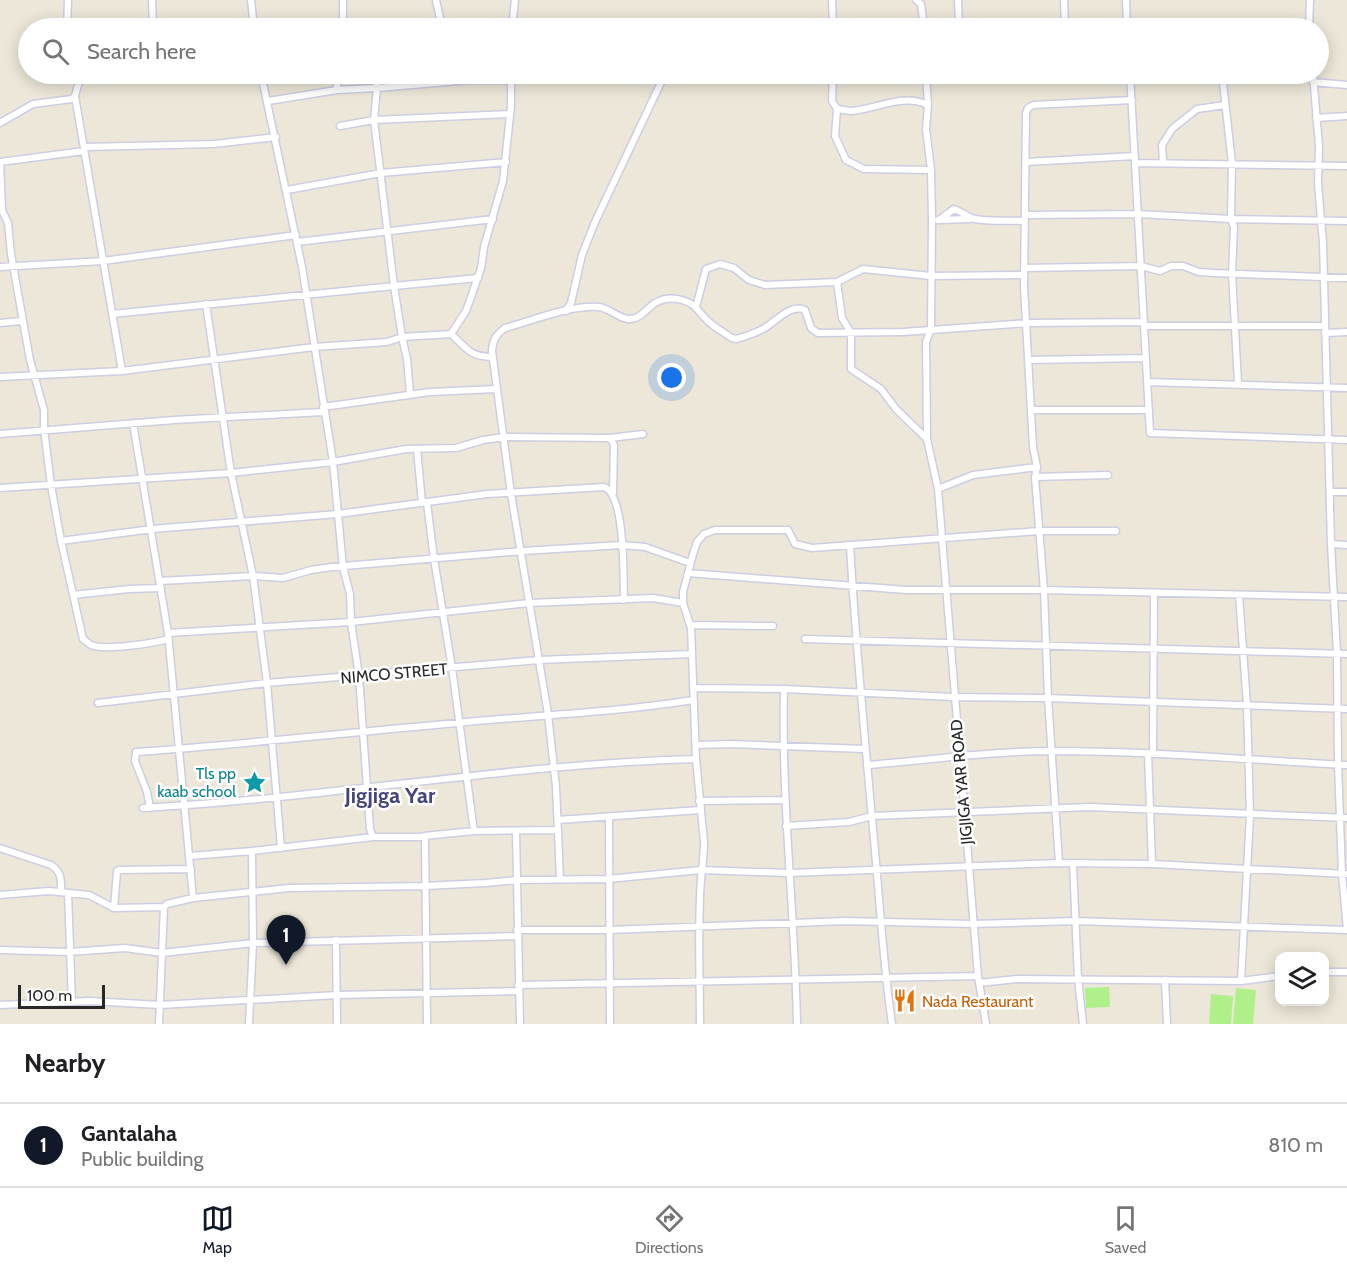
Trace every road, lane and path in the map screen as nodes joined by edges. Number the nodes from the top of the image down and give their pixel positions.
1 (68, 0) edge
2 (152, 0) edge
3 (251, 0) edge
4 (343, 0) edge
5 (436, 0) edge
6 (515, 0) edge
7 (832, 0) edge
8 (958, 0) edge
9 (1064, 0) edge
10 (1125, 0) edge
11 (1310, 0) edge
12 (919, 1) edge
13 (67, 18) edge
14 (153, 18) edge
15 (253, 18) edge
16 (343, 18) edge
17 (440, 18) edge
18 (513, 18) edge
19 (833, 18) edge
20 (922, 18) edge
21 (959, 18) edge
22 (1065, 18) edge
23 (1126, 18) edge
24 (1310, 18) edge
25 (1329, 83) edge
26 (78, 84) edge
27 (264, 84) edge
28 (337, 84) edge
29 (376, 84) edge
30 (424, 84) edge
31 (511, 84) edge
32 (660, 84) edge
33 (833, 84) edge
34 (926, 84) edge
35 (1131, 84) edge
36 (1223, 84) edge
37 (1313, 84) edge
38 (1347, 85) edge
39 (377, 88) junction
40 (337, 90) junction
41 (75, 96) junction
42 (268, 100) junction
43 (1132, 100) junction
44 (927, 105) junction
45 (1226, 105) junction
46 (837, 109) junction
47 (510, 114) junction
48 (1347, 116) edge
49 (1316, 118) junction
50 (374, 120) junction
51 (0, 123) edge
52 (340, 126) dead end
53 (276, 137) junction
54 (84, 149) junction
55 (1136, 159) junction
56 (0, 162) edge
57 (506, 162) junction
58 (1026, 162) junction
59 (1163, 163) junction
60 (1232, 163) junction
61 (1318, 165) junction
62 (1347, 166) edge
63 (931, 170) junction
64 (381, 173) junction
65 (287, 190) junction
66 (1139, 214) junction
67 (1025, 218) junction
68 (493, 219) junction
69 (1231, 219) junction
70 (935, 220) junction
71 (1322, 221) junction
72 (1347, 221) edge
73 (387, 231) junction
74 (296, 239) junction
75 (103, 261) junction
76 (1141, 266) junction
77 (0, 267) edge
78 (13, 267) junction
79 (1024, 268) junction
80 (1232, 273) junction
81 (1024, 275) junction
82 (931, 276) junction
83 (478, 278) junction
84 (1323, 278) junction
85 (1347, 278) edge
86 (837, 282) junction
87 (394, 286) junction
88 (307, 294) junction
89 (206, 304) junction
90 (696, 307) junction
91 (566, 311) junction
92 (112, 314) junction
93 (22, 321) junction
94 (0, 323) edge
95 (1027, 323) junction
96 (1144, 324) junction
97 (1235, 326) junction
98 (1325, 326) junction
99 (931, 329) junction
100 (1347, 332) edge
101 (850, 333) junction
102 (1325, 333) junction
103 (450, 334) junction
104 (402, 337) junction
105 (315, 347) junction
106 (492, 357) junction
107 (1145, 358) junction
108 (1029, 360) junction
109 (214, 361) junction
110 (122, 371) junction
111 (34, 375) junction
112 (0, 377) edge
113 (1147, 382) junction
114 (1238, 383) junction
115 (1326, 387) junction
116 (1347, 387) edge
117 (497, 389) junction
118 (410, 394) junction
119 (323, 410) junction
120 (1031, 410) junction
121 (1149, 410) junction
122 (222, 416) junction
123 (133, 423) junction
124 (44, 429) junction
125 (0, 434) edge
126 (643, 434) dead end
127 (505, 436) junction
128 (610, 438) junction
129 (927, 440) junction
130 (1347, 440) edge
131 (1328, 441) junction
132 (417, 449) junction
133 (333, 462) junction
134 (1036, 467) junction
135 (231, 473) junction
136 (1108, 475) dead end
137 (1035, 477) junction
138 (141, 478) junction
139 (51, 486) junction
140 (0, 488) edge
141 (938, 489) junction
142 (1330, 492) junction
143 (1347, 492) edge
144 (511, 494) junction
145 (613, 494) junction
146 (424, 503) junction
147 (338, 514) junction
148 (242, 523) junction
149 (152, 529) junction
150 (1039, 531) junction
151 (1116, 531) dead end
152 (941, 539) junction
153 (61, 541) junction
154 (1331, 544) junction
155 (622, 545) junction
156 (850, 545) junction
157 (1347, 545) edge
158 (522, 550) junction
159 (434, 559) junction
160 (690, 563) junction
161 (343, 567) junction
162 (688, 573) junction
163 (253, 576) junction
164 (160, 585) junction
165 (852, 587) junction
166 (1044, 590) junction
167 (946, 592) junction
168 (1154, 593) junction
169 (73, 595) junction
170 (1239, 596) junction
171 (1334, 597) junction
172 (1347, 597) edge
173 (624, 600) junction
174 (530, 603) junction
175 (683, 603) junction
176 (444, 613) junction
177 (351, 622) junction
178 (690, 625) junction
179 (773, 626) dead end
180 (260, 628) junction
181 (168, 636) junction
182 (805, 639) dead end
183 (855, 640) junction
184 (950, 642) junction
185 (1046, 645) junction
186 (1153, 649) junction
187 (1243, 651) junction
188 (692, 654) junction
189 (1337, 654) junction
190 (1347, 654) edge
191 (539, 660) junction
192 (452, 668) junction
193 (359, 676) junction
194 (267, 683) junction
195 (693, 688) junction
196 (784, 689) junction
197 (175, 694) junction
198 (861, 694) junction
199 (953, 697) junction
200 (1048, 698) junction
201 (693, 700) junction
202 (1152, 701) junction
203 (98, 702) dead end
204 (1247, 705) junction
205 (1338, 709) junction
206 (1347, 709) edge
207 (548, 714) junction
208 (459, 722) junction
209 (363, 733) junction
210 (271, 740) junction
211 (696, 745) junction
212 (782, 746) junction
213 (178, 749) junction
214 (865, 749) junction
215 (1052, 751) junction
216 (1150, 754) junction
217 (959, 758) junction
218 (696, 759) junction
219 (1248, 759) junction
220 (1338, 764) junction
221 (867, 765) junction
222 (1347, 765) edge
223 (554, 768) junction
224 (467, 777) junction
225 (369, 786) junction
226 (276, 798) junction
227 (785, 800) junction
228 (699, 801) junction
229 (184, 806) junction
230 (1056, 808) junction
231 (700, 810) junction
232 (1151, 810) junction
233 (964, 812) junction
234 (1250, 815) junction
235 (872, 816) junction
236 (609, 818) junction
237 (1343, 818) edge
238 (558, 820) junction
239 (786, 826) junction
240 (558, 830) junction
241 (474, 831) junction
242 (516, 831) junction
243 (424, 836) junction
244 (373, 837) junction
245 (0, 848) edge
246 (281, 848) junction
247 (252, 851) junction
248 (190, 856) junction
249 (1059, 862) junction
250 (1072, 863) junction
251 (1152, 864) junction
252 (968, 865) junction
253 (191, 869) junction
254 (877, 869) junction
255 (700, 870) junction
256 (1247, 870) junction
257 (789, 873) junction
258 (1345, 874) edge
259 (560, 879) junction
260 (608, 879) junction
261 (517, 880) junction
262 (425, 886) junction
263 (65, 892) junction
264 (251, 892) junction
265 (0, 895) edge
266 (193, 898) junction
267 (164, 907) junction
268 (114, 908) junction
269 (882, 921) junction
270 (1076, 921) junction
271 (793, 923) junction
272 (973, 924) junction
273 (699, 926) junction
274 (1244, 926) junction
275 (609, 930) junction
276 (1347, 930) edge
277 (518, 933) junction
278 (425, 937) junction
279 (336, 940) junction
280 (253, 943) junction
281 (0, 950) edge
282 (69, 952) junction
283 (162, 953) junction
284 (1329, 972) edge
285 (1347, 972) edge
286 (1275, 977) edge
287 (796, 979) junction
288 (885, 979) junction
289 (1078, 979) junction
290 (978, 980) junction
291 (1165, 980) junction
292 (699, 981) junction
293 (1241, 981) junction
294 (610, 983) junction
295 (518, 988) junction
296 (426, 993) junction
297 (337, 995) junction
298 (251, 999) junction
299 (72, 1002) junction
300 (0, 1005) edge
301 (160, 1005) junction
302 (159, 1024) edge
303 (249, 1024) edge
304 (337, 1024) edge
305 (427, 1024) edge
306 (520, 1024) edge
307 (610, 1024) edge
308 (700, 1024) edge
309 (797, 1024) edge
310 (892, 1024) edge
311 (986, 1024) edge
312 (1083, 1024) edge
313 (1167, 1024) edge

1 - 13 street
2 - 14 street
3 - 15 street
4 - 16 street
5 - 17 street
6 - 18 street
7 - 19 street
8 - 21 street
9 - 22 street
10 - 23 street
11 - 24 street
12 - 20 street
25 - 38 street
26 - 41 street
27 - 42 street
28 - 40 street
29 - 39 street
30 - 39 street
31 - 47 street
32 - 91 street
33 - 46 street
34 - 44 street, JIGJIGA YAR ROAD
35 - 43 street
36 - 45 street
37 - 49 street
39 - 40 street
39 - 50 street
40 - 42 street
41 - 51 street
41 - 54 street
42 - 53 street
43 - 55 street
43 - 58 street
44 - 46 street
44 - 63 street, JIGJIGA YAR ROAD
45 - 59 street
45 - 60 street
46 - 63 street
47 - 50 street
47 - 57 street
48 - 49 street
49 - 61 street
50 - 52 street
50 - 64 street
53 - 54 street
53 - 65 street
54 - 56 street
54 - 75 street
55 - 58 street
55 - 59 street
55 - 66 street
56 - 78 street
57 - 64 street
57 - 68 street
58 - 67 street
59 - 60 street
60 - 61 street
60 - 69 street
61 - 62 street
61 - 71 street
63 - 70 street, JIGJIGA YAR ROAD
64 - 65 street
64 - 73 street
65 - 74 street
66 - 67 street
66 - 69 street
66 - 76 street
67 - 70 street
67 - 79 street
68 - 73 street
68 - 83 street
69 - 71 street
69 - 80 street
70 - 82 street, JIGJIGA YAR ROAD
71 - 72 street
71 - 84 street
73 - 74 street
73 - 87 street
74 - 75 street
74 - 88 street
75 - 78 street
75 - 92 street
76 - 79 street
76 - 80 street
76 - 96 street
77 - 78 street
78 - 93 street
79 - 81 street
80 - 84 street
80 - 97 street
81 - 82 street
81 - 95 street
82 - 86 street
82 - 99 street, JIGJIGA YAR ROAD
83 - 87 street
83 - 103 street
84 - 85 street
84 - 98 street
86 - 90 street
86 - 101 street
87 - 88 street
87 - 104 street
88 - 89 street
88 - 105 street
89 - 92 street
89 - 109 street
90 - 91 street
90 - 101 street
91 - 106 street
92 - 110 street
93 - 94 street
93 - 111 street
95 - 96 street
95 - 99 street
95 - 108 street
96 - 97 street
96 - 107 street
97 - 98 street
97 - 114 street
98 - 102 street
99 - 101 street
99 - 129 street, JIGJIGA YAR ROAD
100 - 102 street
101 - 129 street
102 - 115 street
103 - 104 street
103 - 106 street
104 - 105 street
104 - 118 street
105 - 109 street
105 - 119 street
106 - 117 street
107 - 108 street
107 - 113 street
108 - 120 street
109 - 110 street
109 - 122 street
110 - 111 street
111 - 112 street
111 - 124 street
113 - 114 street
113 - 121 street
114 - 115 street
115 - 116 street
115 - 131 street
117 - 118 street
117 - 127 street
118 - 119 street
119 - 122 street
119 - 133 street
120 - 121 street
120 - 134 street
121 - 131 street
122 - 123 street
122 - 135 street
123 - 124 street
123 - 138 street
124 - 125 street
124 - 139 street
126 - 128 street
127 - 128 street
127 - 132 street
127 - 144 street
128 - 145 street
129 - 141 street, JIGJIGA YAR ROAD
130 - 131 street
131 - 142 street
132 - 133 street
132 - 146 street
133 - 135 street
133 - 147 street
134 - 137 street
134 - 141 street
135 - 138 street
135 - 148 street
136 - 137 street
137 - 150 street
138 - 139 street
138 - 149 street
139 - 140 street
139 - 153 street
141 - 152 street, JIGJIGA YAR ROAD
142 - 143 street
142 - 154 street
144 - 145 street
144 - 146 street
144 - 158 street
145 - 155 street
146 - 147 street
146 - 159 street
147 - 148 street
147 - 161 street
148 - 149 street
148 - 163 street
149 - 153 street
149 - 164 street
150 - 151 street
150 - 152 street
150 - 166 street
152 - 156 street
152 - 167 street, JIGJIGA YAR ROAD
153 - 169 street
154 - 157 street
154 - 171 street
155 - 158 street
155 - 160 street
155 - 173 street
156 - 160 street
156 - 165 street
158 - 159 street
158 - 174 street
159 - 161 street
159 - 176 street
160 - 162 street
161 - 163 street
161 - 177 street
162 - 165 street
162 - 175 street
163 - 164 street
163 - 180 street
164 - 169 street
164 - 181 street
165 - 167 street
165 - 183 street
166 - 167 street
166 - 168 street
166 - 185 street
167 - 184 street, JIGJIGA YAR ROAD
168 - 170 street
168 - 186 street
169 - 181 street
170 - 171 street
170 - 187 street
171 - 172 street
171 - 189 street
173 - 174 street
173 - 175 street
174 - 176 street
174 - 191 street
175 - 178 street
176 - 177 street
176 - 192 street
177 - 180 street
177 - 193 street
178 - 179 street
178 - 188 street
180 - 181 street
180 - 194 street
181 - 197 street
182 - 183 street
183 - 184 street
183 - 198 street
184 - 185 street
184 - 199 street, JIGJIGA YAR ROAD
185 - 186 street
185 - 200 street
186 - 187 street
186 - 202 street
187 - 189 street
187 - 204 street
188 - 191 street, NIMCO STREET
188 - 195 street
189 - 190 street
189 - 205 street
191 - 192 street, NIMCO STREET
191 - 207 street
192 - 193 street, NIMCO STREET
192 - 208 street
193 - 194 street, NIMCO STREET
193 - 209 street
194 - 197 street, NIMCO STREET
194 - 210 street
195 - 196 street
195 - 201 street
196 - 198 street
196 - 212 street
197 - 203 street, NIMCO STREET
197 - 213 street
198 - 199 street
198 - 214 street
199 - 200 street
199 - 217 street, JIGJIGA YAR ROAD
200 - 202 street
200 - 215 street
201 - 207 street
201 - 211 street
202 - 204 street
202 - 216 street
204 - 205 street
204 - 219 street
205 - 206 street
205 - 220 street
207 - 208 street
207 - 223 street
208 - 209 street
208 - 224 street
209 - 210 street
209 - 225 street
210 - 213 street
210 - 226 street
211 - 212 street
211 - 218 street
212 - 214 street
212 - 227 street
213 - 229 street
213 - 229 street
214 - 221 street
215 - 216 street
215 - 217 street
215 - 230 street
216 - 219 street
216 - 232 street
217 - 221 street
217 - 233 street, JIGJIGA YAR ROAD
218 - 223 street
218 - 228 street
219 - 220 street
219 - 234 street
220 - 222 street
220 - 237 street
221 - 235 street
223 - 224 street
223 - 238 street
224 - 225 street
224 - 241 street
225 - 226 street
225 - 244 street
226 - 229 street
226 - 246 street
227 - 228 street
227 - 239 street
228 - 231 street
229 - 248 street
230 - 232 street
230 - 233 street
230 - 249 street
231 - 236 street
231 - 255 street
232 - 234 street
232 - 251 street
233 - 235 street
233 - 252 street, JIGJIGA YAR ROAD
234 - 237 street
234 - 256 street
235 - 239 street
235 - 254 street
236 - 238 street
236 - 260 street
237 - 258 street
238 - 240 street
239 - 257 street
240 - 242 street
240 - 259 street
241 - 242 street
241 - 243 street
242 - 261 street
243 - 244 street
243 - 262 street
244 - 246 street
245 - 263 street
246 - 247 street
247 - 248 street
247 - 264 street
248 - 253 street
249 - 250 street
249 - 252 street
250 - 251 street
250 - 270 street
251 - 256 street
252 - 254 street
252 - 272 street, JIGJIGA YAR ROAD
253 - 266 street
253 - 268 street
254 - 257 street
254 - 269 street
255 - 257 street
255 - 260 street
255 - 273 street
256 - 258 street
256 - 274 street
257 - 271 street
258 - 276 street
259 - 260 street
259 - 261 street
260 - 275 street
261 - 262 street
261 - 277 street
262 - 264 street
262 - 278 street
263 - 265 street
263 - 268 street
263 - 282 street
264 - 266 street
264 - 280 street
266 - 267 street
267 - 268 street
267 - 283 street
269 - 271 street
269 - 272 street
269 - 288 street
270 - 272 street
270 - 274 street
270 - 289 street
271 - 273 street
271 - 287 street
272 - 290 street, JIGJIGA YAR ROAD
273 - 275 street
273 - 292 street
274 - 276 street
274 - 293 street
275 - 277 street
275 - 294 street
277 - 278 street
277 - 295 street
278 - 279 street
278 - 296 street
279 - 280 street
279 - 297 street
280 - 283 street
280 - 298 street
281 - 282 street
282 - 283 street
282 - 299 street
283 - 301 street
284 - 285 street
286 - 293 street
287 - 288 street
287 - 292 street
287 - 309 street
288 - 290 street
288 - 310 street
289 - 290 street
289 - 291 street
289 - 312 street
290 - 311 street, JIGJIGA YAR ROAD
291 - 293 street
291 - 313 street
292 - 294 street
292 - 308 street
294 - 295 street
294 - 307 street
295 - 296 street
295 - 306 street
296 - 297 street
296 - 305 street
297 - 298 street
297 - 304 street
298 - 301 street
298 - 303 street
299 - 300 street
299 - 301 street
301 - 302 street

